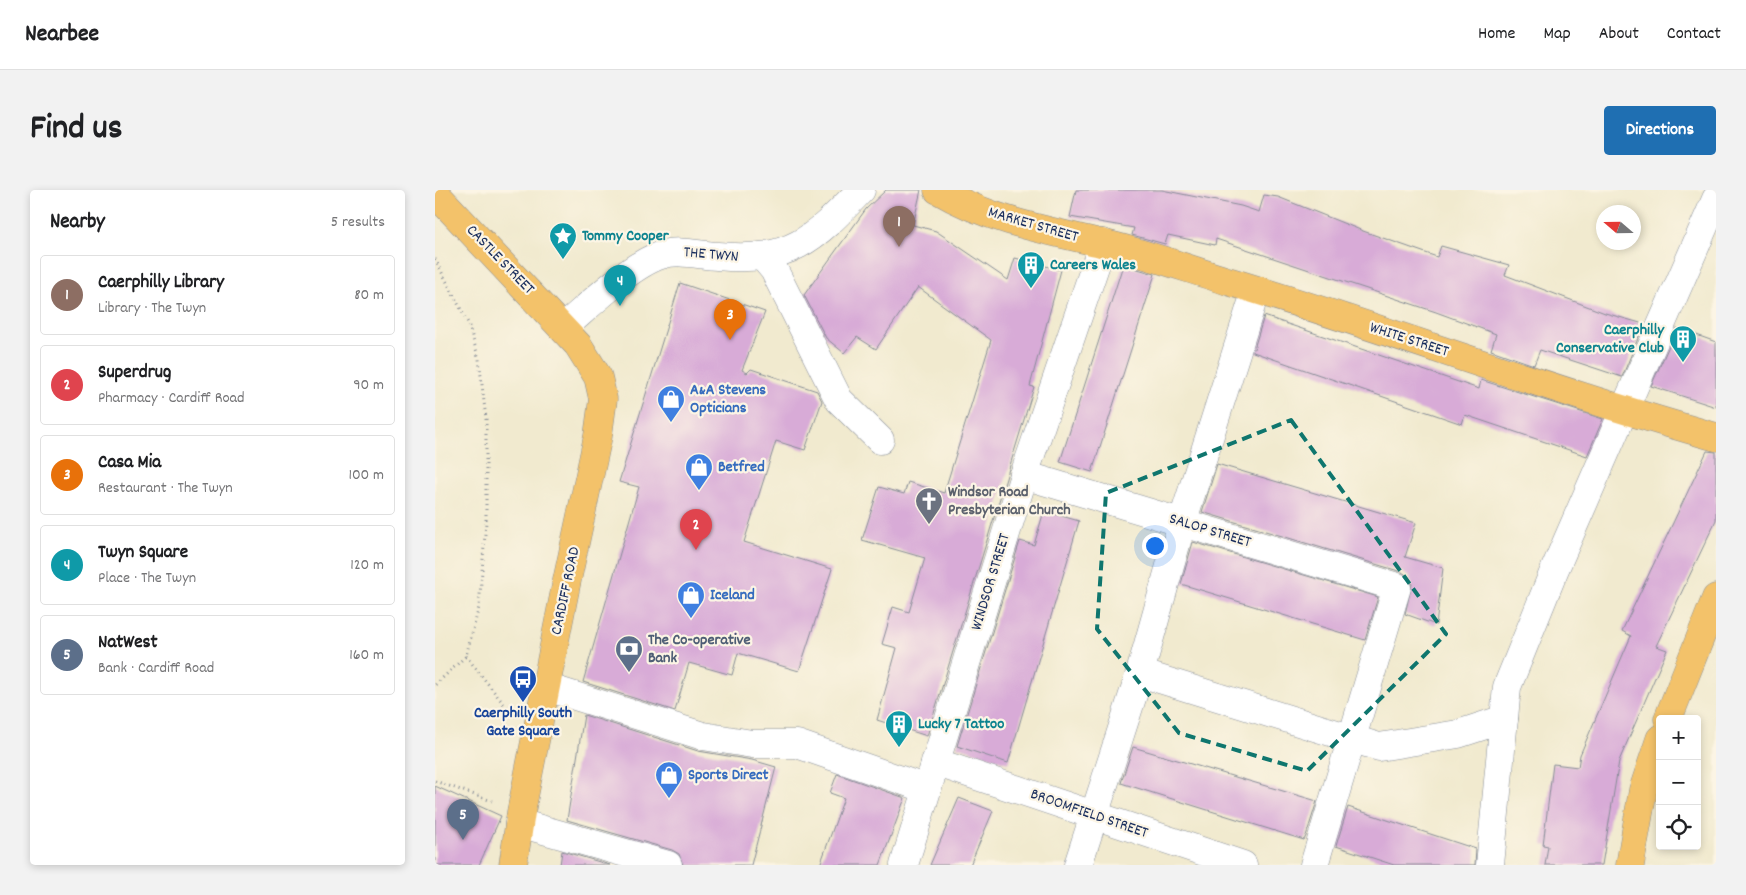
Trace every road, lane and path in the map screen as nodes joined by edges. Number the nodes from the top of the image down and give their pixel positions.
1 (861, 190) edge
2 (938, 190) edge
3 (435, 193) edge
4 (1716, 199) edge
5 (1103, 243) junction
6 (763, 257) junction
7 (435, 259) edge
8 (1256, 290) junction
9 (564, 328) junction
10 (1623, 411) junction
11 (1716, 437) edge
12 (880, 440) dead end
13 (1024, 475) junction
14 (1182, 523) junction
15 (1716, 598) edge
16 (466, 656) junction
17 (1140, 673) junction
18 (435, 685) edge
19 (546, 687) junction
20 (509, 711) dead end
21 (1670, 715) edge
22 (1504, 719) junction
23 (1351, 739) junction
24 (1656, 751) edge
25 (935, 762) junction
26 (435, 781) edge
27 (927, 789) junction
28 (1094, 816) junction
29 (520, 818) junction
30 (513, 865) edge
31 (668, 865) edge
32 (904, 865) edge
33 (1078, 865) edge
34 (1243, 865) edge
35 (1314, 865) edge
36 (1490, 865) edge
37 (1630, 865) edge

1 - 6 street, THE TWYN
2 - 5 main road, MARKET STREET
3 - 9 main road, CASTLE STREET
4 - 10 street
5 - 8 main road, WHITE STREET
5 - 13 street, WINDSOR STREET
6 - 9 street, THE TWYN
6 - 12 street
7 - 16 path
8 - 10 main road, WHITE STREET
8 - 14 street
9 - 19 main road, CARDIFF ROAD
10 - 11 main road, WHITE STREET
10 - 22 street
13 - 14 street, SALOP STREET
13 - 25 street, WINDSOR STREET
14 - 17 street
14 - 23 street, SALOP STREET
15 - 21 main road
16 - 18 path
16 - 20 path
17 - 23 street
17 - 28 street
19 - 27 street
19 - 29 main road, CARDIFF ROAD
22 - 23 street
22 - 36 street
23 - 35 street
24 - 37 main road
25 - 27 street, WINDSOR STREET
25 - 28 street, BROOMFIELD STREET
26 - 29 path
27 - 32 street, WINDSOR STREET
28 - 33 street
28 - 34 street, BROOMFIELD STREET
29 - 30 main road, CARDIFF ROAD
29 - 31 street

